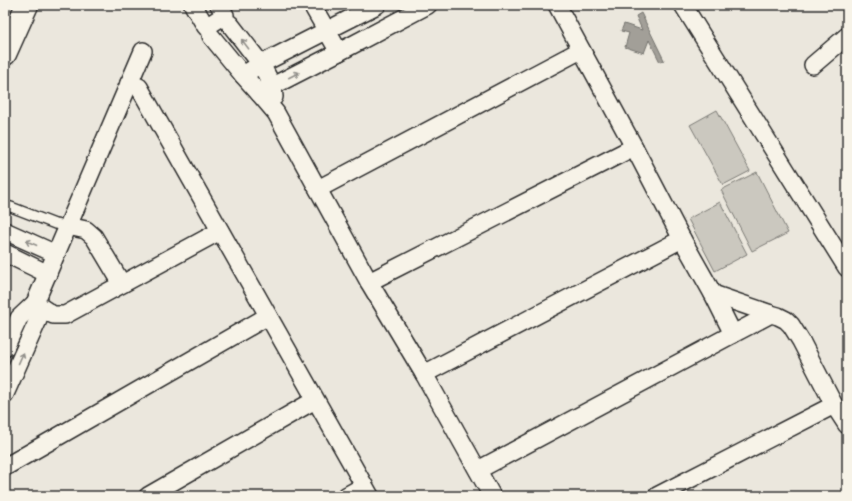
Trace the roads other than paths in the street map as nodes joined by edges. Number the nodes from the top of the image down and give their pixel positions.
1 (28, 5) edge
2 (193, 5) edge
3 (312, 5) edge
4 (377, 5) edge
5 (428, 5) edge
6 (557, 5) edge
7 (683, 5) edge
8 (225, 15) edge
9 (208, 31) junction
10 (327, 31) junction
11 (847, 36) edge
12 (581, 50) junction
13 (143, 51) dead end
14 (339, 52) junction
15 (5, 54) edge
16 (261, 64) junction
17 (813, 66) dead end
18 (243, 75) junction
19 (129, 82) junction
20 (266, 90) junction
21 (634, 147) junction
22 (318, 189) junction
23 (5, 206) edge
24 (68, 226) junction
25 (5, 231) edge
26 (220, 231) junction
27 (682, 239) junction
28 (5, 253) edge
29 (56, 254) junction
30 (847, 268) edge
31 (48, 274) junction
32 (369, 282) junction
33 (122, 284) junction
34 (713, 294) junction
35 (35, 303) junction
36 (771, 314) junction
37 (268, 316) junction
38 (733, 334) junction
39 (5, 348) edge
40 (424, 374) junction
41 (5, 394) edge
42 (315, 400) junction
43 (834, 404) junction
44 (847, 426) edge
45 (5, 467) edge
46 (478, 470) junction
47 (367, 491) edge
48 (148, 496) edge
49 (346, 496) edge
50 (492, 496) edge
51 (657, 496) edge

1 - 15 main road
2 - 9 street
3 - 10 street
4 - 10 street
5 - 14 street
6 - 12 street
7 - 30 street
8 - 9 street
16 -> 8 street
9 - 18 street
10 - 14 street
10 - 16 street
11 - 17 street
12 - 21 street
12 - 22 street
13 - 19 street
20 -> 14 street
16 - 18 street
16 - 20 street
18 - 20 street
19 - 24 street
19 - 26 street
20 - 22 street
21 - 27 street
21 - 32 street
22 - 32 street
23 - 24 lane
24 - 29 street
24 - 33 street
29 -> 25 street
26 - 33 street
26 - 37 street
27 - 34 street
27 - 40 street
28 - 31 street
29 - 31 street
31 - 35 street
32 - 40 street
33 - 35 street
34 - 36 street
34 - 38 street
35 - 39 street
41 -> 35 street
36 - 38 street
36 - 43 street
37 - 42 street
37 - 45 street
38 - 46 street
40 - 46 street
42 - 47 street
42 - 48 street
43 - 44 street
43 - 51 street
46 - 50 street
47 - 49 street

